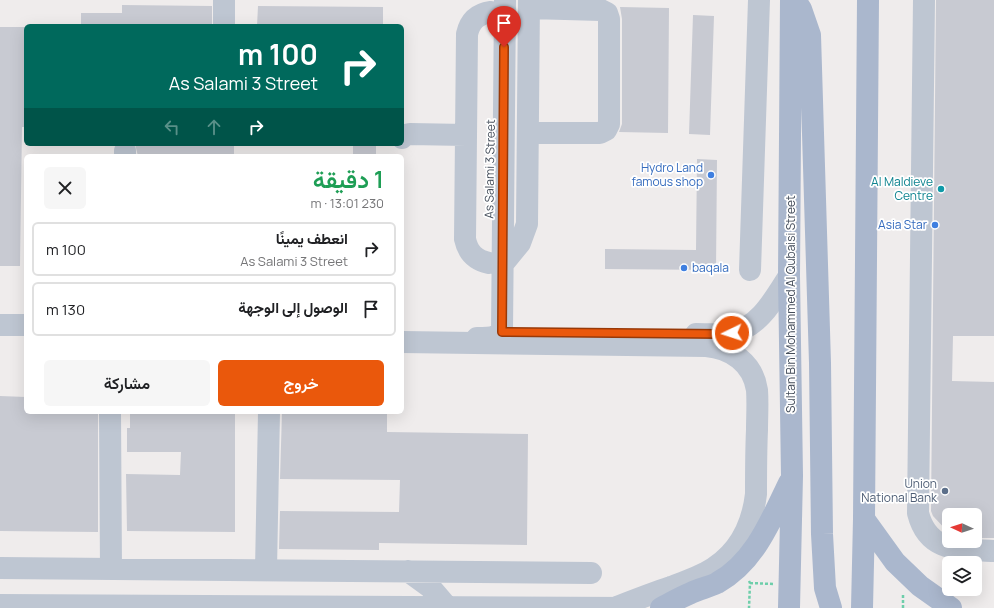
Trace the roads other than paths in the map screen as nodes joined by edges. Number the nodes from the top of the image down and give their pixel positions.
1 (224, 0) edge
2 (791, 0) edge
3 (795, 0) edge
4 (868, 0) edge
5 (924, 0) edge
6 (762, 2) edge
7 (496, 4) edge
8 (529, 4) edge
9 (224, 24) edge
10 (528, 133) junction
11 (466, 135) junction
12 (404, 136) edge
13 (495, 264) junction
14 (750, 270) dead end
15 (789, 276) junction
16 (0, 325) edge
17 (24, 325) edge
18 (404, 330) edge
19 (404, 335) edge
20 (495, 336) junction
21 (0, 338) edge
22 (24, 338) edge
23 (404, 342) edge
24 (110, 414) edge
25 (269, 414) edge
26 (792, 476) junction
27 (864, 519) junction
28 (994, 551) edge
29 (0, 568) edge
30 (110, 568) junction
31 (266, 570) junction
32 (408, 571) junction
33 (452, 572) junction
34 (591, 573) dead end
35 (0, 605) edge
36 (617, 607) junction
37 (448, 608) edge
38 (639, 608) edge
39 (661, 608) edge
40 (789, 608) edge
41 (831, 608) edge
42 (862, 608) edge
43 (950, 608) edge

1 - 9 street
2 - 15 main road, Sultan Bin Mohammed Al Qubaisi Street
3 - 41 main road
4 - 27 main road
5 - 28 street
6 - 14 street
7 - 11 street
7 - 13 street, As Salami 3 Street
8 - 10 street
8 - 10 street
10 - 13 street
11 - 12 street
11 - 13 street
13 - 20 street, As Salami 3 Street
15 - 20 street
15 - 26 main road, Sultan Bin Mohammed Al Qubaisi Street
16 - 17 street
18 - 20 street
19 - 20 street
20 - 23 street
20 - 36 street
21 - 22 street
24 - 30 street
25 - 31 street
26 - 39 main road
26 - 40 main road, Sultan Bin Mohammed Al Qubaisi Street
27 - 42 main road
27 - 43 main road
29 - 30 street
30 - 31 street
31 - 32 street
32 - 33 street
32 - 37 street
33 - 34 street
33 - 37 street
35 - 37 street
36 - 37 street
36 - 38 street

